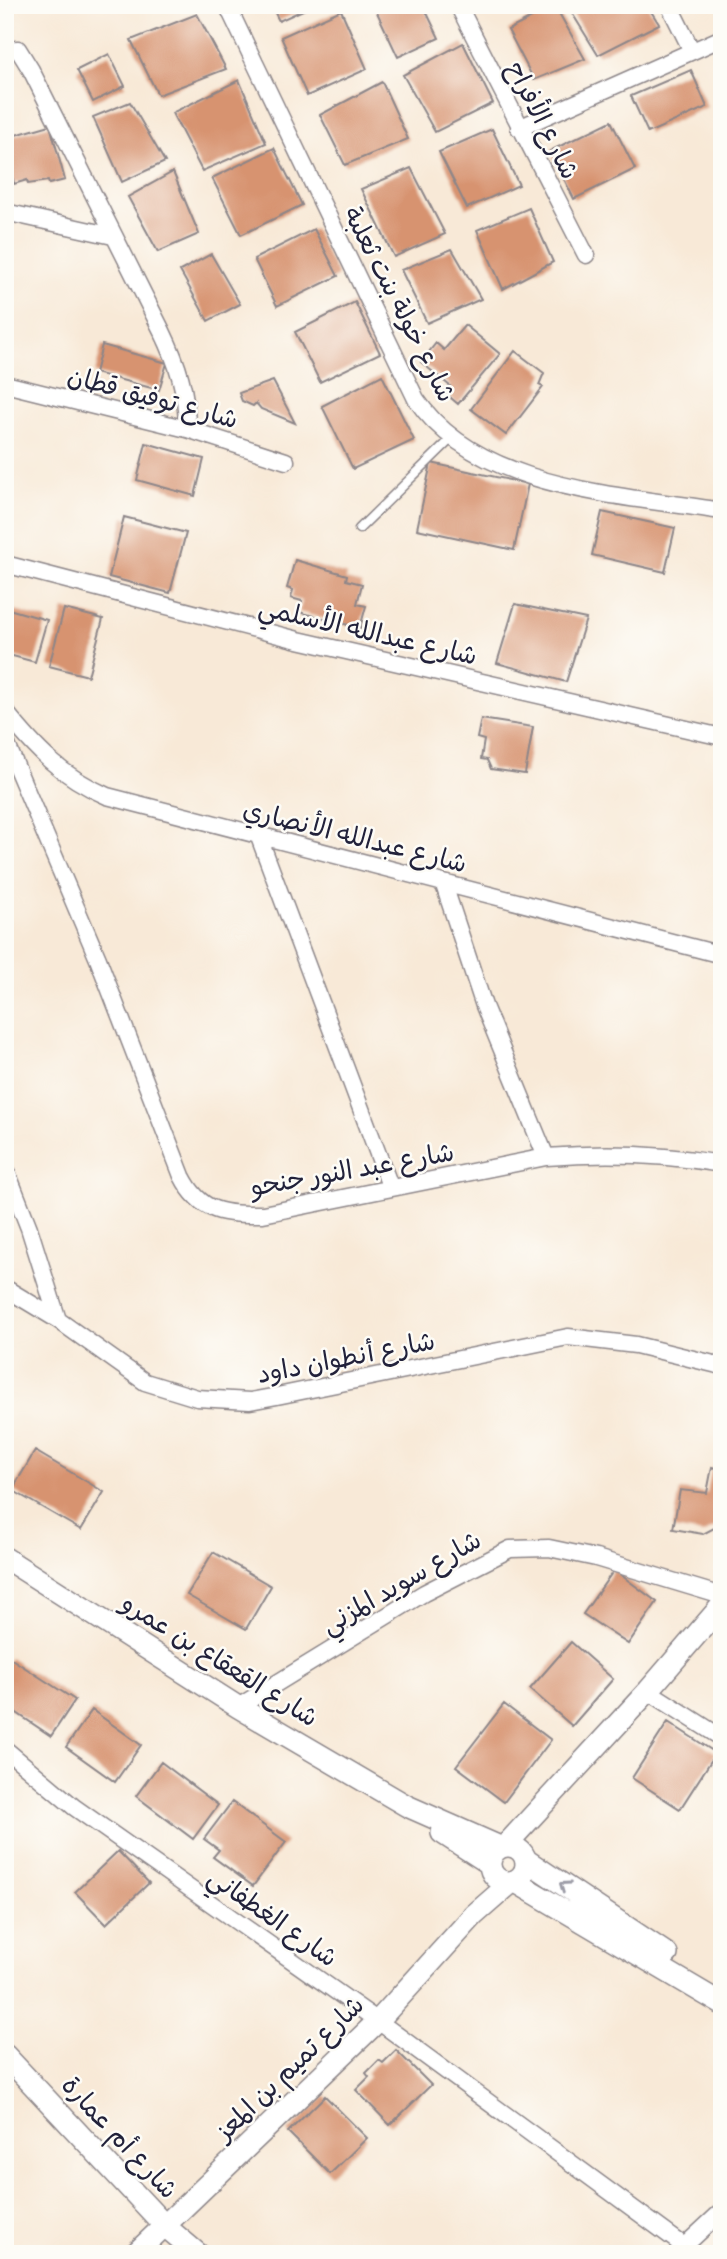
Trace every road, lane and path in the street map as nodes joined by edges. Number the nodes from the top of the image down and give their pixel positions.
1 (227, 5) edge
2 (458, 5) edge
3 (669, 5) edge
4 (722, 38) edge
5 (5, 50) edge
6 (692, 51) junction
7 (519, 128) junction
8 (5, 212) edge
9 (113, 236) junction
10 (586, 256) dead end
11 (5, 384) edge
12 (187, 429) junction
13 (452, 439) junction
14 (286, 461) dead end
15 (722, 511) edge
16 (359, 529) dead end
17 (5, 564) edge
18 (5, 711) edge
19 (722, 737) edge
20 (5, 740) edge
21 (259, 837) junction
22 (444, 885) junction
23 (722, 955) edge
24 (547, 1157) junction
25 (722, 1164) edge
26 (5, 1167) edge
27 (390, 1186) junction
28 (5, 1288) edge
29 (58, 1320) junction
30 (722, 1366) edge
31 (5, 1558) edge
32 (722, 1597) edge
33 (722, 1605) edge
34 (648, 1692) junction
35 (237, 1707) junction
36 (722, 1738) edge
37 (5, 1749) edge
38 (535, 1816) junction
39 (496, 1856) junction
40 (525, 1858) junction
41 (514, 1881) junction
42 (474, 1914) junction
43 (722, 1989) edge
44 (722, 2004) edge
45 (378, 2021) junction
46 (5, 2055) edge
47 (722, 2210) edge
48 (166, 2227) junction
49 (680, 2250) edge
50 (135, 2254) edge
51 (198, 2254) edge

1 - 13 street, شارع خولة بنت ثعلبة
2 - 7 street, شارع الأفراح
3 - 6 street
4 - 6 street
5 - 9 street
6 - 7 street
7 - 10 street, شارع الأفراح
8 - 9 street
9 - 12 street
11 - 12 street, شارع توفيق قطان
12 - 14 street, شارع توفيق قطان
13 - 15 street, شارع خولة بنت ثعلبة
13 - 16 lane
17 - 19 street, شارع عبدالله الأسلمي
18 - 21 street, شارع عبدالله الأنصاري
20 - 27 street, شارع عبد النور جنحو
21 - 22 street, شارع عبدالله الأنصاري
21 - 27 street
22 - 23 street, شارع عبدالله الأنصاري
22 - 24 street
24 - 25 street, شارع عبد النور جنحو
24 - 27 street, شارع عبد النور جنحو
26 - 29 street
28 - 29 street, شارع أنطوان داود
29 - 30 street, شارع أنطوان داود
31 - 35 street, شارع القعقاع بن عمرو
32 - 35 street, شارع سويد المزني
33 - 34 street, شارع تميم بن المعز
34 - 36 street
34 - 38 street, شارع تميم بن المعز
35 - 39 street, شارع القعقاع بن عمرو
37 - 45 street, شارع الغطفاني
38 - 39 street, شارع تميم بن المعز
38 - 40 street, شارع تميم بن المعز
39 - 40 street
39 - 41 street
39 - 42 street, شارع تميم بن المعز
40 - 41 street
43 -> 40 street
41 - 42 street, شارع تميم بن المعز
41 - 44 street
42 - 45 street, شارع تميم بن المعز
45 - 48 street, شارع تميم بن المعز
45 - 49 street, شارع الغطفاني
46 - 48 street, شارع أم عمارة
47 - 49 street
48 - 50 street, شارع تميم بن المعز
48 - 51 street, شارع أم عمارة

